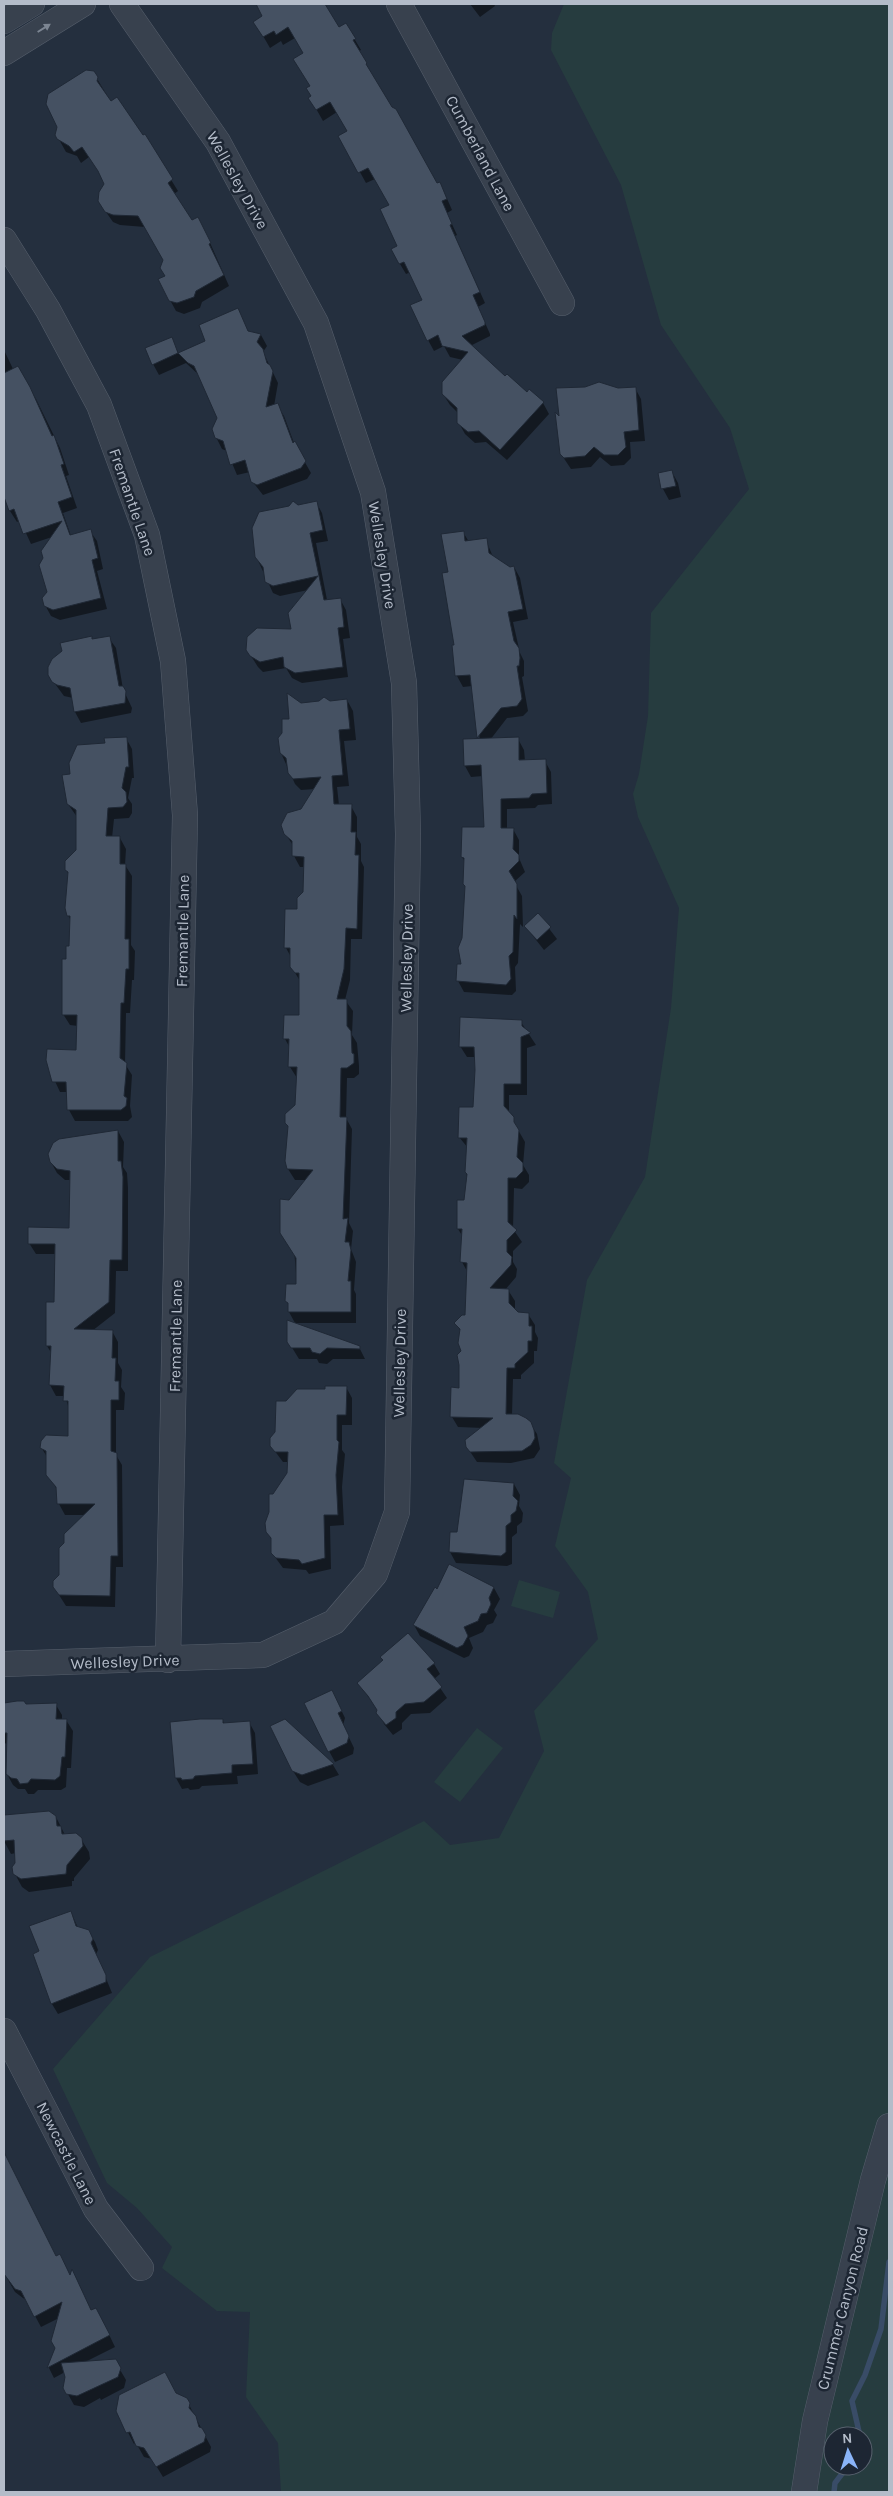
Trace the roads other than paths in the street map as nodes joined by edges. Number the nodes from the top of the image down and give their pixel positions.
1 (32, 4) edge
2 (83, 4) edge
3 (122, 4) edge
4 (400, 4) edge
5 (4, 21) edge
6 (4, 53) edge
7 (4, 240) edge
8 (562, 303) dead end
9 (168, 1660) junction
10 (4, 1664) edge
11 (4, 2031) edge
12 (889, 2126) edge
13 (141, 2268) dead end
14 (804, 2492) edge

1 - 5 street
6 -> 2 street
3 - 9 street, Wellesley Drive
4 - 8 street, Cumberland Lane
7 - 9 street, Fremantle Lane
9 - 10 street, Wellesley Drive
11 - 13 street, Newcastle Lane
12 - 14 street, Crummer Canyon Road

